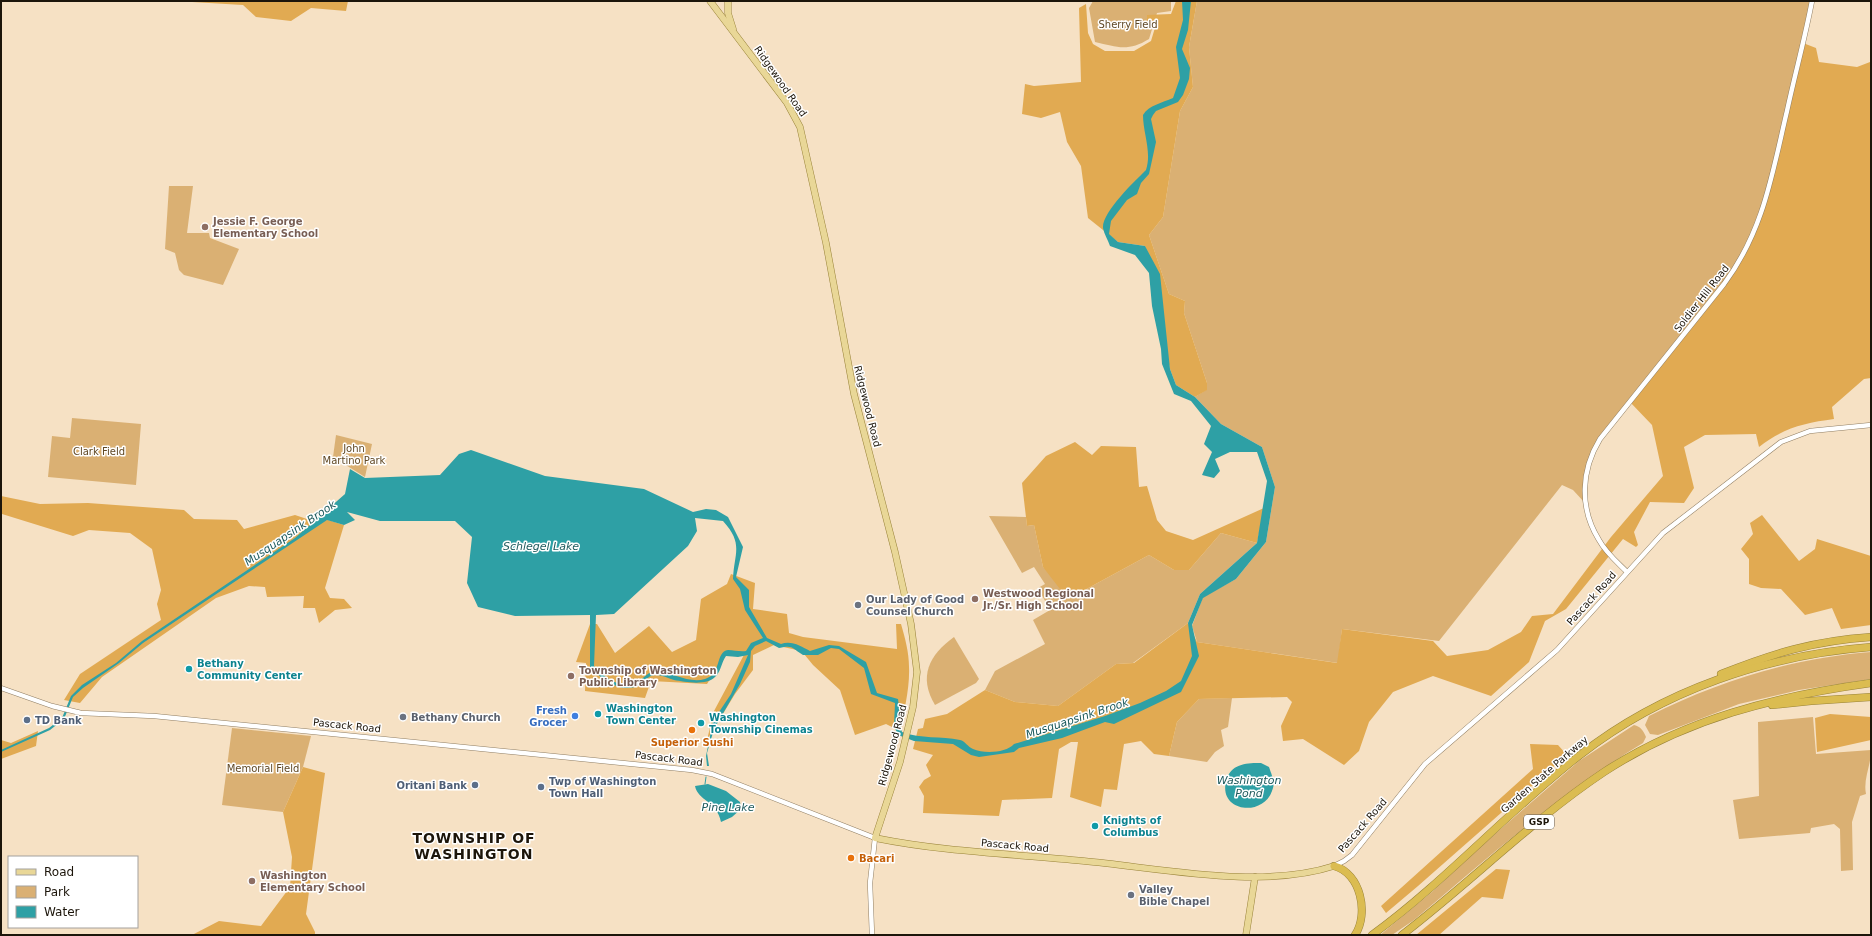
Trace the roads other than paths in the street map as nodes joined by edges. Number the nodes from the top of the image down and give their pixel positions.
1 (710, 1) edge
2 (728, 1) edge
3 (1812, 1) edge
4 (736, 36) junction
5 (1871, 425) edge
6 (1627, 572) junction
7 (1871, 637) edge
8 (1871, 647) edge
9 (1871, 682) edge
10 (1, 688) edge
11 (1675, 697) junction
12 (1871, 697) edge
13 (1854, 699) junction
14 (1871, 702) edge
15 (1715, 717) junction
16 (876, 838) junction
17 (1334, 866) junction
18 (1255, 877) junction
19 (872, 935) edge
20 (1246, 935) edge
21 (1355, 935) edge
22 (1372, 935) edge
23 (1402, 935) edge

1 - 4 main road, Ridgewood Road
2 - 4 main road
3 - 6 street, Soldier Hill Road
4 - 16 main road, Ridgewood Road
5 - 6 street, Pascack Road
6 - 17 street, Pascack Road
7 - 11 highway
8 - 11 highway, Garden State Parkway / GSP
9 - 15 highway, GSP
10 - 16 street, Pascack Road
11 - 22 highway, Garden State Parkway / GSP
12 - 13 highway
13 - 14 highway
13 - 15 highway
15 - 23 highway, GSP
16 - 18 main road, Pascack Road
16 - 19 street
17 - 18 main road, Pascack Road
17 - 21 highway
18 - 20 main road

